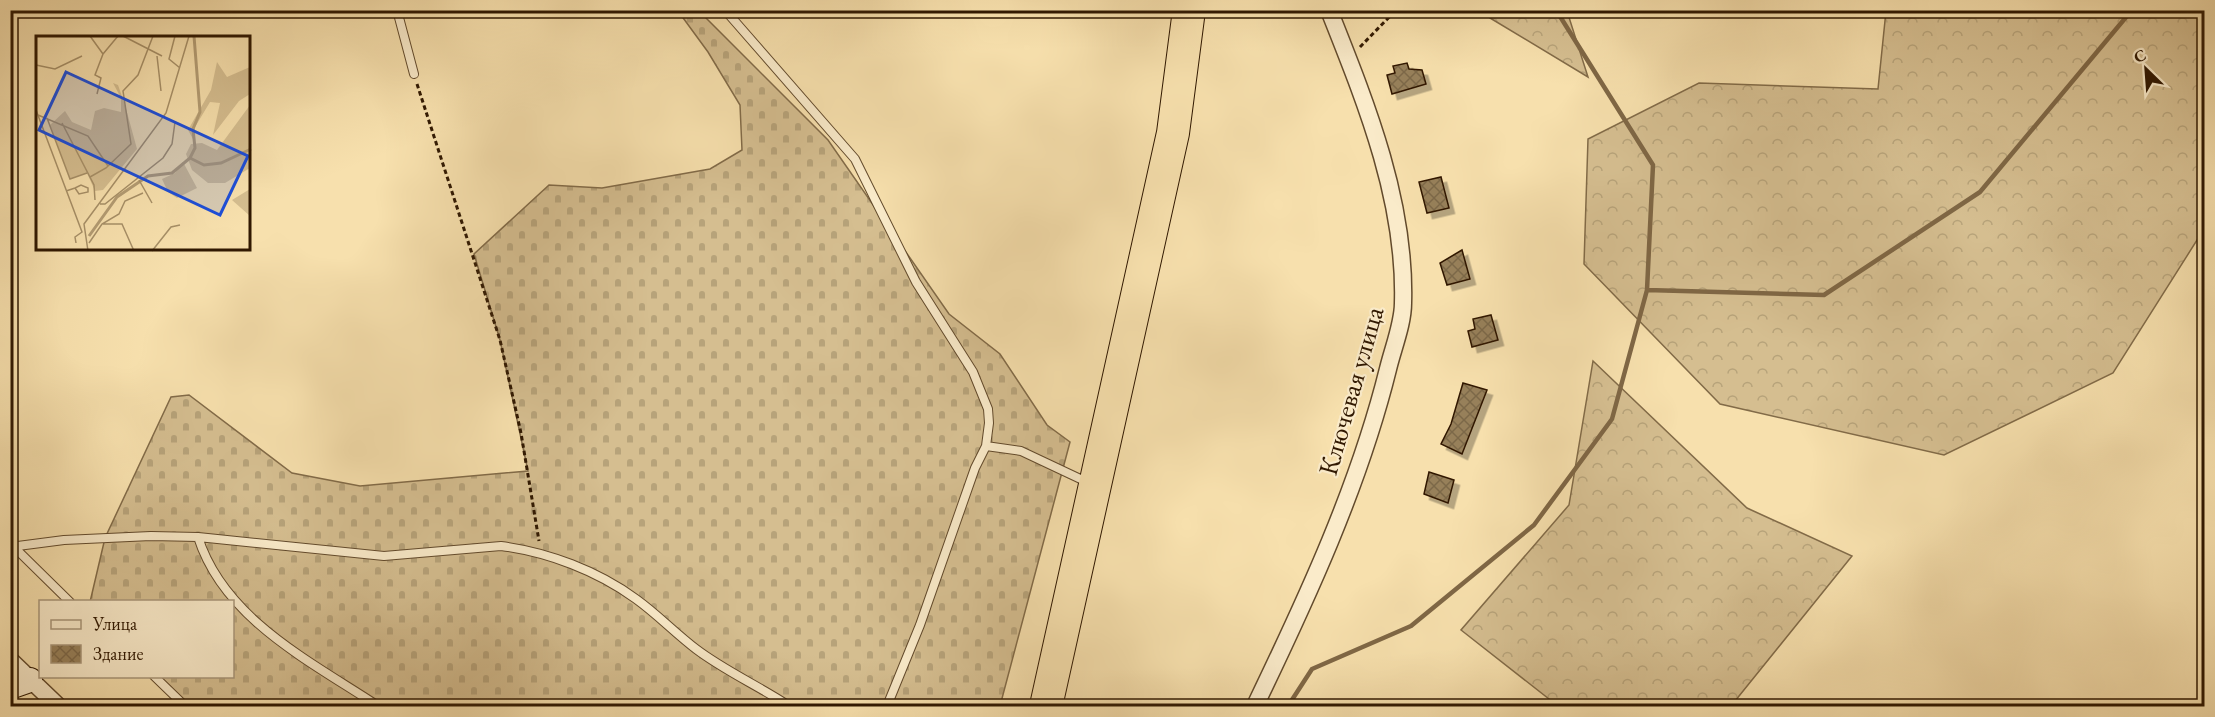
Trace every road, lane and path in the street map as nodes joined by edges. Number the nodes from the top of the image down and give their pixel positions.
1 (397, 10) edge
2 (725, 10) edge
3 (1189, 10) edge
4 (1329, 10) edge
5 (1396, 10) edge
6 (1348, 58) junction
7 (414, 74) joint
8 (986, 446) junction
9 (1096, 486) junction
10 (198, 537) junction
11 (12, 546) edge
12 (540, 554) junction
13 (68, 600) edge
14 (10, 660) edge
15 (156, 678) edge
16 (20, 684) edge
17 (58, 706) edge
18 (185, 706) edge
19 (378, 706) edge
20 (789, 706) edge
21 (887, 706) edge
22 (1046, 706) edge
23 (1255, 706) edge

1 - 7 lane
2 - 8 lane
3 - 9 highway
4 - 6 street, Ключевая улица
5 - 6 path
6 - 23 street, Ключевая улица
7 - 12 path
8 - 9 lane
8 - 21 lane
9 - 22 highway
10 - 11 lane
10 - 12 lane
10 - 19 lane
11 - 13 lane
12 - 20 lane
14 - 16 street
15 - 18 lane
16 - 17 street

